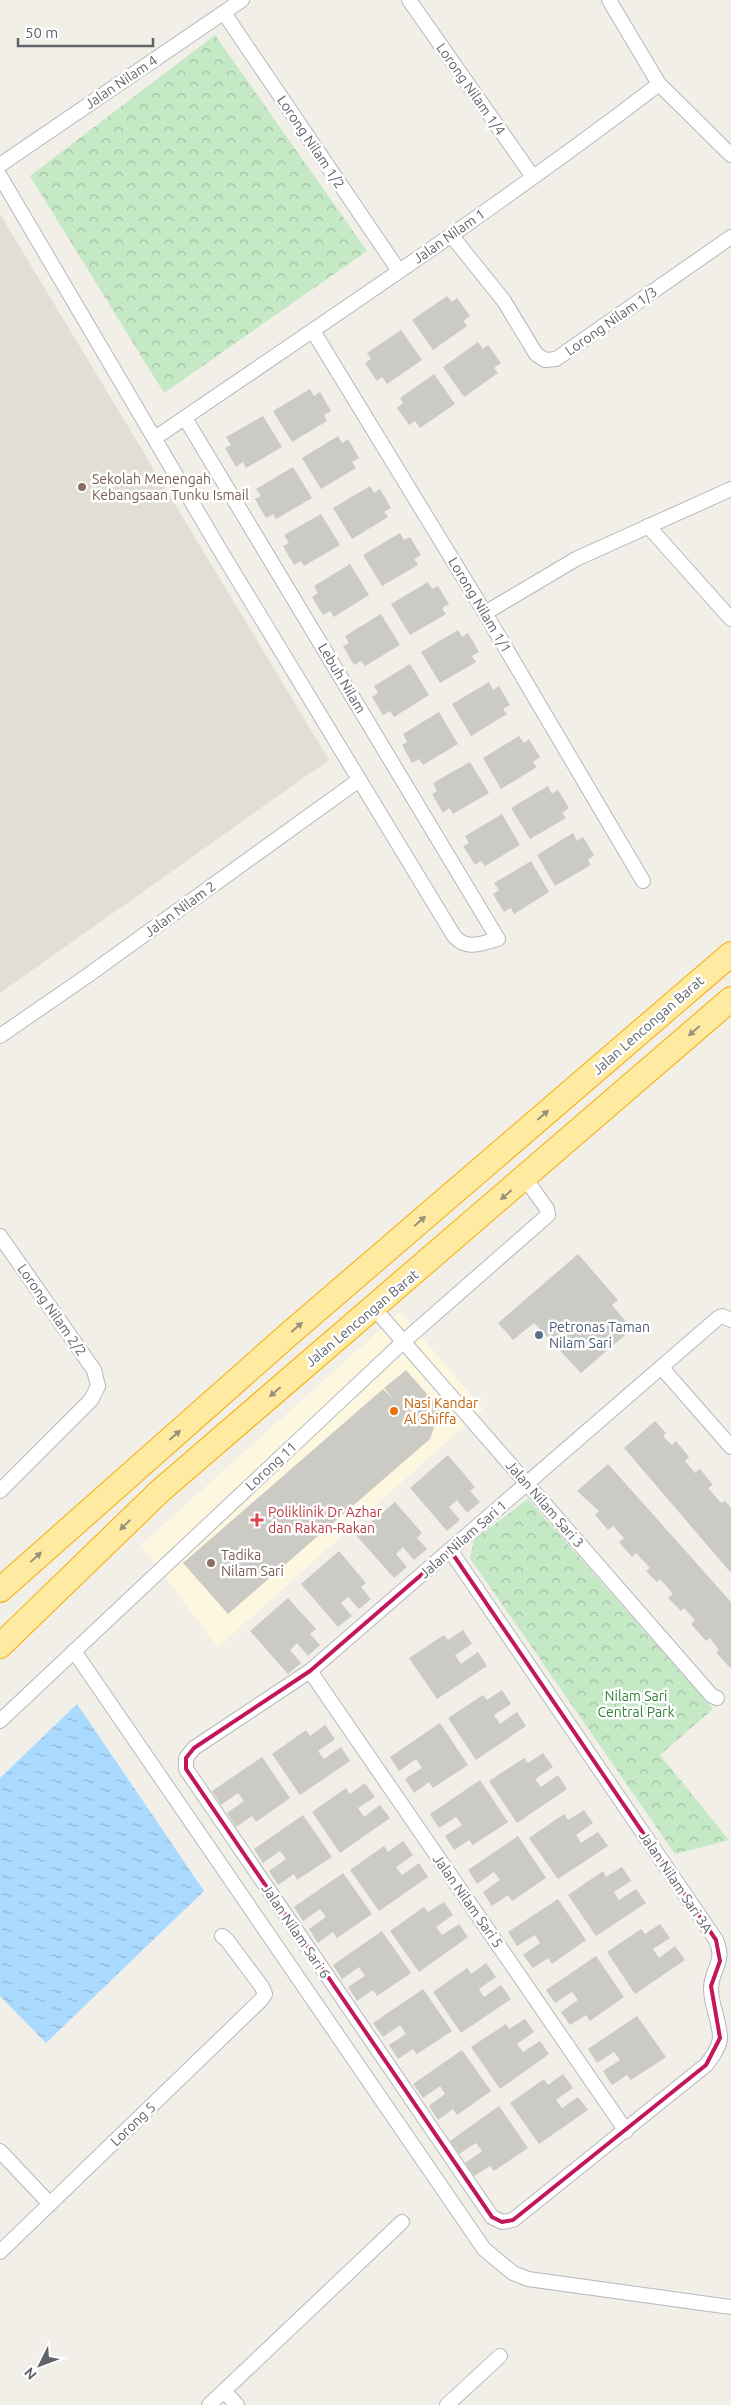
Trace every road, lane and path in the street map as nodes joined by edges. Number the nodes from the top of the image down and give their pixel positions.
1 (242, 0) edge
2 (409, 0) edge
3 (608, 0) edge
4 (224, 13) junction
5 (658, 84) junction
6 (731, 155) edge
7 (0, 164) edge
8 (533, 177) junction
9 (1, 180) edge
10 (450, 235) junction
11 (731, 237) edge
12 (399, 271) junction
13 (313, 332) junction
14 (185, 418) junction
15 (155, 438) junction
16 (731, 489) edge
17 (648, 526) junction
18 (485, 614) junction
19 (731, 620) edge
20 (359, 780) junction
21 (643, 881) dead end
22 (731, 954) edge
23 (731, 999) edge
24 (0, 1036) edge
25 (525, 1178) junction
26 (0, 1236) edge
27 (374, 1308) junction
28 (731, 1320) edge
29 (403, 1342) junction
30 (662, 1368) junction
31 (731, 1448) edge
32 (529, 1484) junction
33 (0, 1491) edge
34 (450, 1550) junction
35 (0, 1590) edge
36 (0, 1646) edge
37 (74, 1651) junction
38 (310, 1671) junction
39 (717, 1698) dead end
40 (0, 1722) edge
41 (222, 1936) dead end
42 (626, 2131) junction
43 (0, 2151) edge
44 (50, 2204) junction
45 (402, 2222) dead end
46 (502, 2222) joint
47 (0, 2252) edge
48 (731, 2307) edge
49 (500, 2356) dead end
50 (224, 2391) junction
51 (209, 2405) edge
52 (237, 2405) edge
53 (447, 2405) edge

1 - 4 street, Jalan Nilam 4
2 - 8 street, Lorong Nilam 1/4
3 - 5 street
4 - 7 street, Jalan Nilam 4
4 - 12 street, Lorong Nilam 1/2
5 - 6 street
5 - 8 street, Jalan Nilam 1
8 - 10 street, Jalan Nilam 1
9 - 15 street
10 - 11 street, Lorong Nilam 1/3
10 - 12 street, Jalan Nilam 1
12 - 13 street, Jalan Nilam 1
13 - 14 street, Jalan Nilam 1
13 - 18 street, Lorong Nilam 1/1
14 - 15 street, Jalan Nilam 1
14 - 20 street, Lebuh Nilam
15 - 20 street
16 - 17 street
17 - 18 street
17 - 19 street
18 - 21 street, Lorong Nilam 1/1
20 - 24 street, Jalan Nilam 2
35 -> 22 highway, Jalan Lencongan Barat
23 -> 25 highway, Jalan Lencongan Barat
25 -> 27 highway, Jalan Lencongan Barat
25 - 29 street, Lorong 11
26 - 33 street, Lorong Nilam 2/2
27 - 29 street, Jalan Nilam Sari 3
27 -> 36 highway, Jalan Lencongan Barat
28 - 30 street, Jalan Nilam Sari 1
29 - 32 street, Jalan Nilam Sari 3
29 - 37 street, Lorong 11
30 - 31 street
30 - 32 street, Jalan Nilam Sari 1
32 - 34 street, Jalan Nilam Sari 1
32 - 39 street, Jalan Nilam Sari 3
34 - 38 street, Jalan Nilam Sari 1
34 - 42 street, Jalan Nilam Sari 3A
37 - 40 street, Lorong 11
37 - 48 street
38 - 42 street, Jalan Nilam Sari 5
38 - 46 street, Jalan Nilam Sari 6
41 - 44 street, Lorong 5
42 - 46 street, Jalan Nilam Sari 3A
43 - 44 street
44 - 47 street, Lorong 5
45 - 50 street
49 - 53 street
50 - 51 street
50 - 52 street

